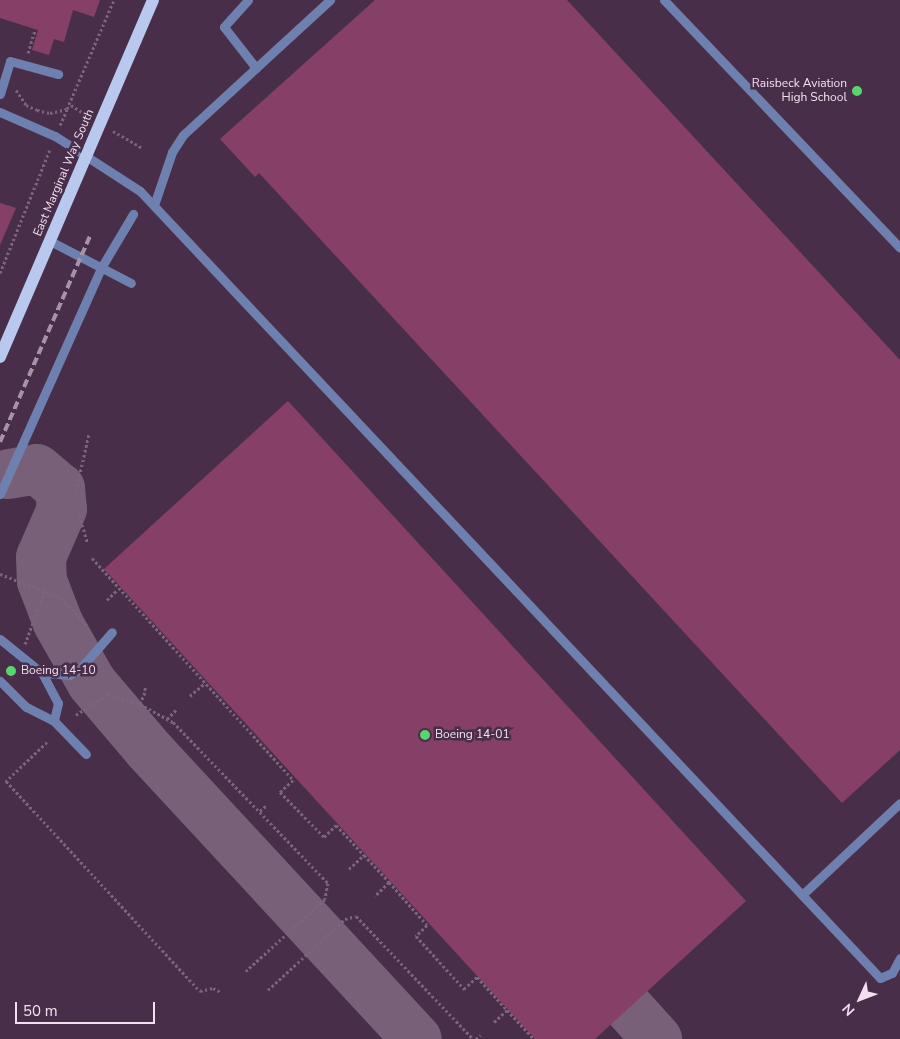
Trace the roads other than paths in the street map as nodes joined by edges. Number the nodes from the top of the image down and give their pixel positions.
1 (152, 0) edge
2 (248, 0) edge
3 (330, 0) edge
4 (664, 0) edge
5 (256, 68) junction
6 (58, 74) dead end
7 (0, 94) edge
8 (0, 112) edge
9 (85, 158) junction
10 (154, 205) junction
11 (133, 214) dead end
12 (50, 241) junction
13 (900, 248) edge
14 (101, 268) junction
15 (131, 283) dead end
16 (0, 357) edge
17 (0, 494) edge
18 (112, 632) dead end
19 (0, 639) edge
20 (42, 673) junction
21 (0, 681) edge
22 (54, 721) junction
23 (86, 754) dead end
24 (900, 803) edge
25 (802, 895) junction
26 (900, 958) edge

1 - 9 main road, East Marginal Way South
2 - 5 lane
3 - 5 lane
4 - 13 lane
5 - 10 lane
6 - 7 lane
8 - 9 lane
9 - 10 lane
9 - 12 main road, East Marginal Way South
10 - 25 lane
11 - 14 lane
12 - 14 lane
12 - 16 main road, East Marginal Way South
14 - 15 lane
14 - 17 lane
18 - 20 lane
19 - 20 lane
20 - 22 lane
21 - 22 lane
22 - 23 lane
24 - 25 lane
25 - 26 lane

